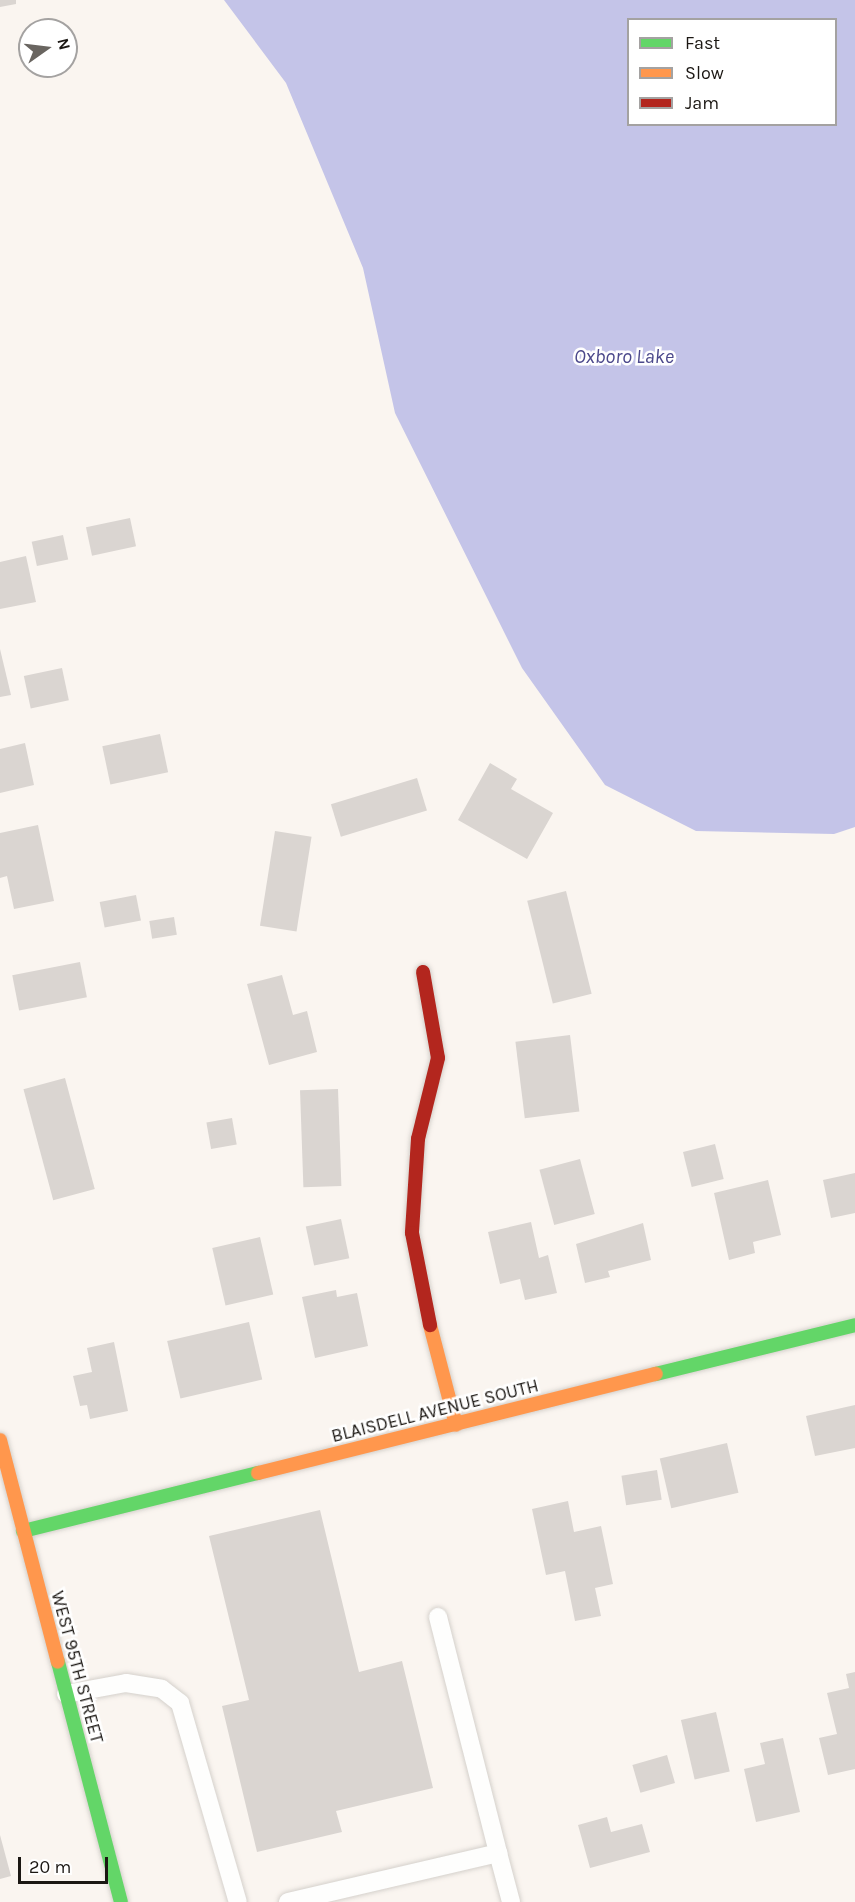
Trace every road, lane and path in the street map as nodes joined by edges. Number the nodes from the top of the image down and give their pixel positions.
1 (423, 972) dead end
2 (855, 1325) edge
3 (456, 1425) junction
4 (0, 1440) edge
5 (23, 1531) junction
6 (438, 1617) dead end
7 (66, 1694) junction
8 (106, 1847) junction
9 (498, 1853) junction
10 (121, 1902) edge
11 (138, 1902) edge
12 (238, 1902) edge
13 (288, 1902) edge
14 (511, 1902) edge

1 - 3 street
2 - 3 street, BLAISDELL AVENUE SOUTH
3 - 5 street, BLAISDELL AVENUE SOUTH
4 - 5 street, WEST 95TH STREET
5 - 7 street, WEST 95TH STREET
6 - 9 lane
7 - 8 street, WEST 95TH STREET
7 - 12 lane
8 - 10 street, WEST 95TH STREET
8 - 11 street
9 - 13 lane
9 - 14 lane

